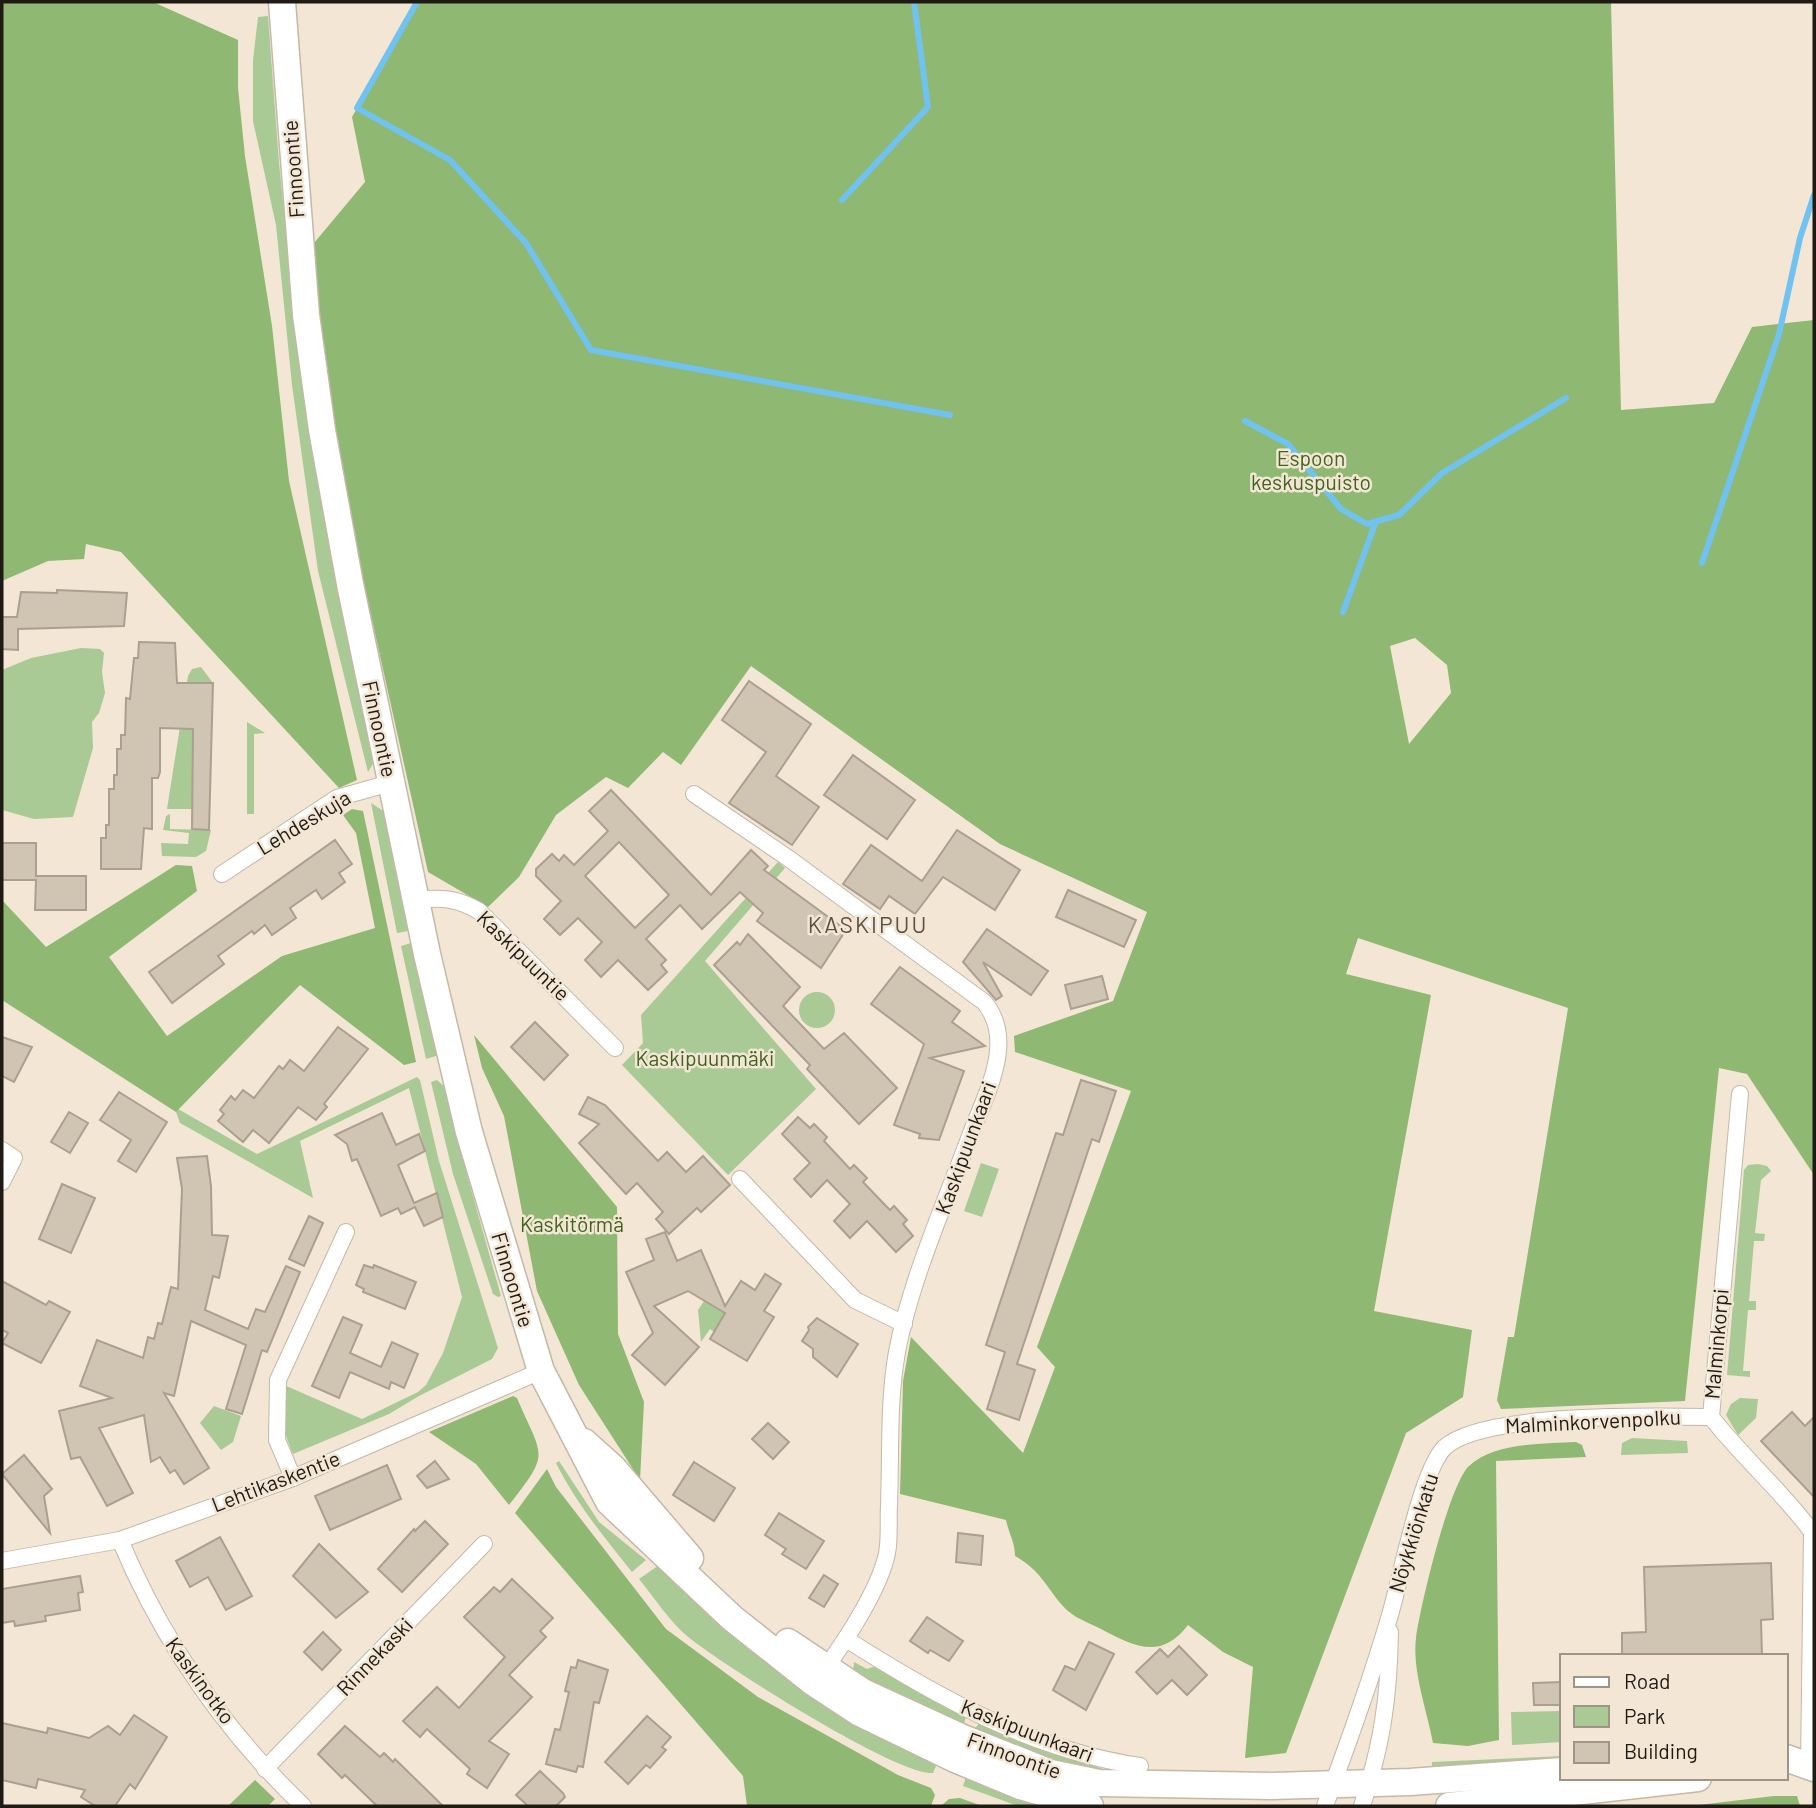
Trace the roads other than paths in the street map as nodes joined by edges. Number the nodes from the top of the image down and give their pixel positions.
1 (282, 2) edge
2 (390, 783) junction
3 (694, 794) dead end
4 (222, 874) dead end
5 (415, 900) junction
6 (615, 1048) dead end
7 (1740, 1094) dead end
8 (2, 1150) edge
9 (740, 1180) dead end
10 (2, 1182) edge
11 (346, 1232) dead end
12 (904, 1324) junction
13 (541, 1371) junction
14 (1711, 1417) junction
15 (1475, 1434) joint
16 (293, 1478) junction
17 (1813, 1532) edge
18 (120, 1540) junction
19 (484, 1545) dead end
20 (2, 1561) edge
21 (1391, 1612) junction
22 (846, 1639) junction
23 (820, 1676) junction
24 (1140, 1766) dead end
25 (1799, 1766) edge
26 (265, 1769) junction
27 (1560, 1771) edge
28 (1680, 1780) edge
29 (1329, 1795) edge
30 (1365, 1795) edge
31 (303, 1806) edge
32 (1090, 1806) edge
33 (1448, 1806) edge

1 - 2 main road, Finnoontie
2 - 4 street, Lehdeskuja
2 - 5 main road, Finnoontie
3 - 12 street, Kaskipuunkaari
5 - 6 street, Kaskipuuntie
5 - 13 main road, Finnoontie
7 - 14 street, Malminkorpi
8 - 10 street
9 - 12 street
11 - 16 street
12 - 22 street, Kaskipuunkaari
13 - 16 street, Lehtikaskentie
13 - 23 main road, Finnoontie
14 - 15 street, Malminkorvenpolku
14 - 17 street, Malminkorpi
15 - 21 street, Nöykkiönkatu
16 - 18 street, Lehtikaskentie
17 - 25 street, Malminkorpi
18 - 20 street, Lehtikaskentie
18 - 26 street, Kaskinotko
19 - 26 street, Rinnekaski
21 - 29 street, Nöykkiönkatu
21 - 30 street, Nöykkiönkatu
22 - 23 street, Kaskipuunkaari
22 - 24 street, Kaskipuunkaari
23 - 29 main road, Finnoontie
23 - 32 main road, Finnoontie
26 - 31 street, Kaskinotko
27 - 30 main road, Finnoontie
28 - 33 main road
29 - 30 main road, Finnoontie

